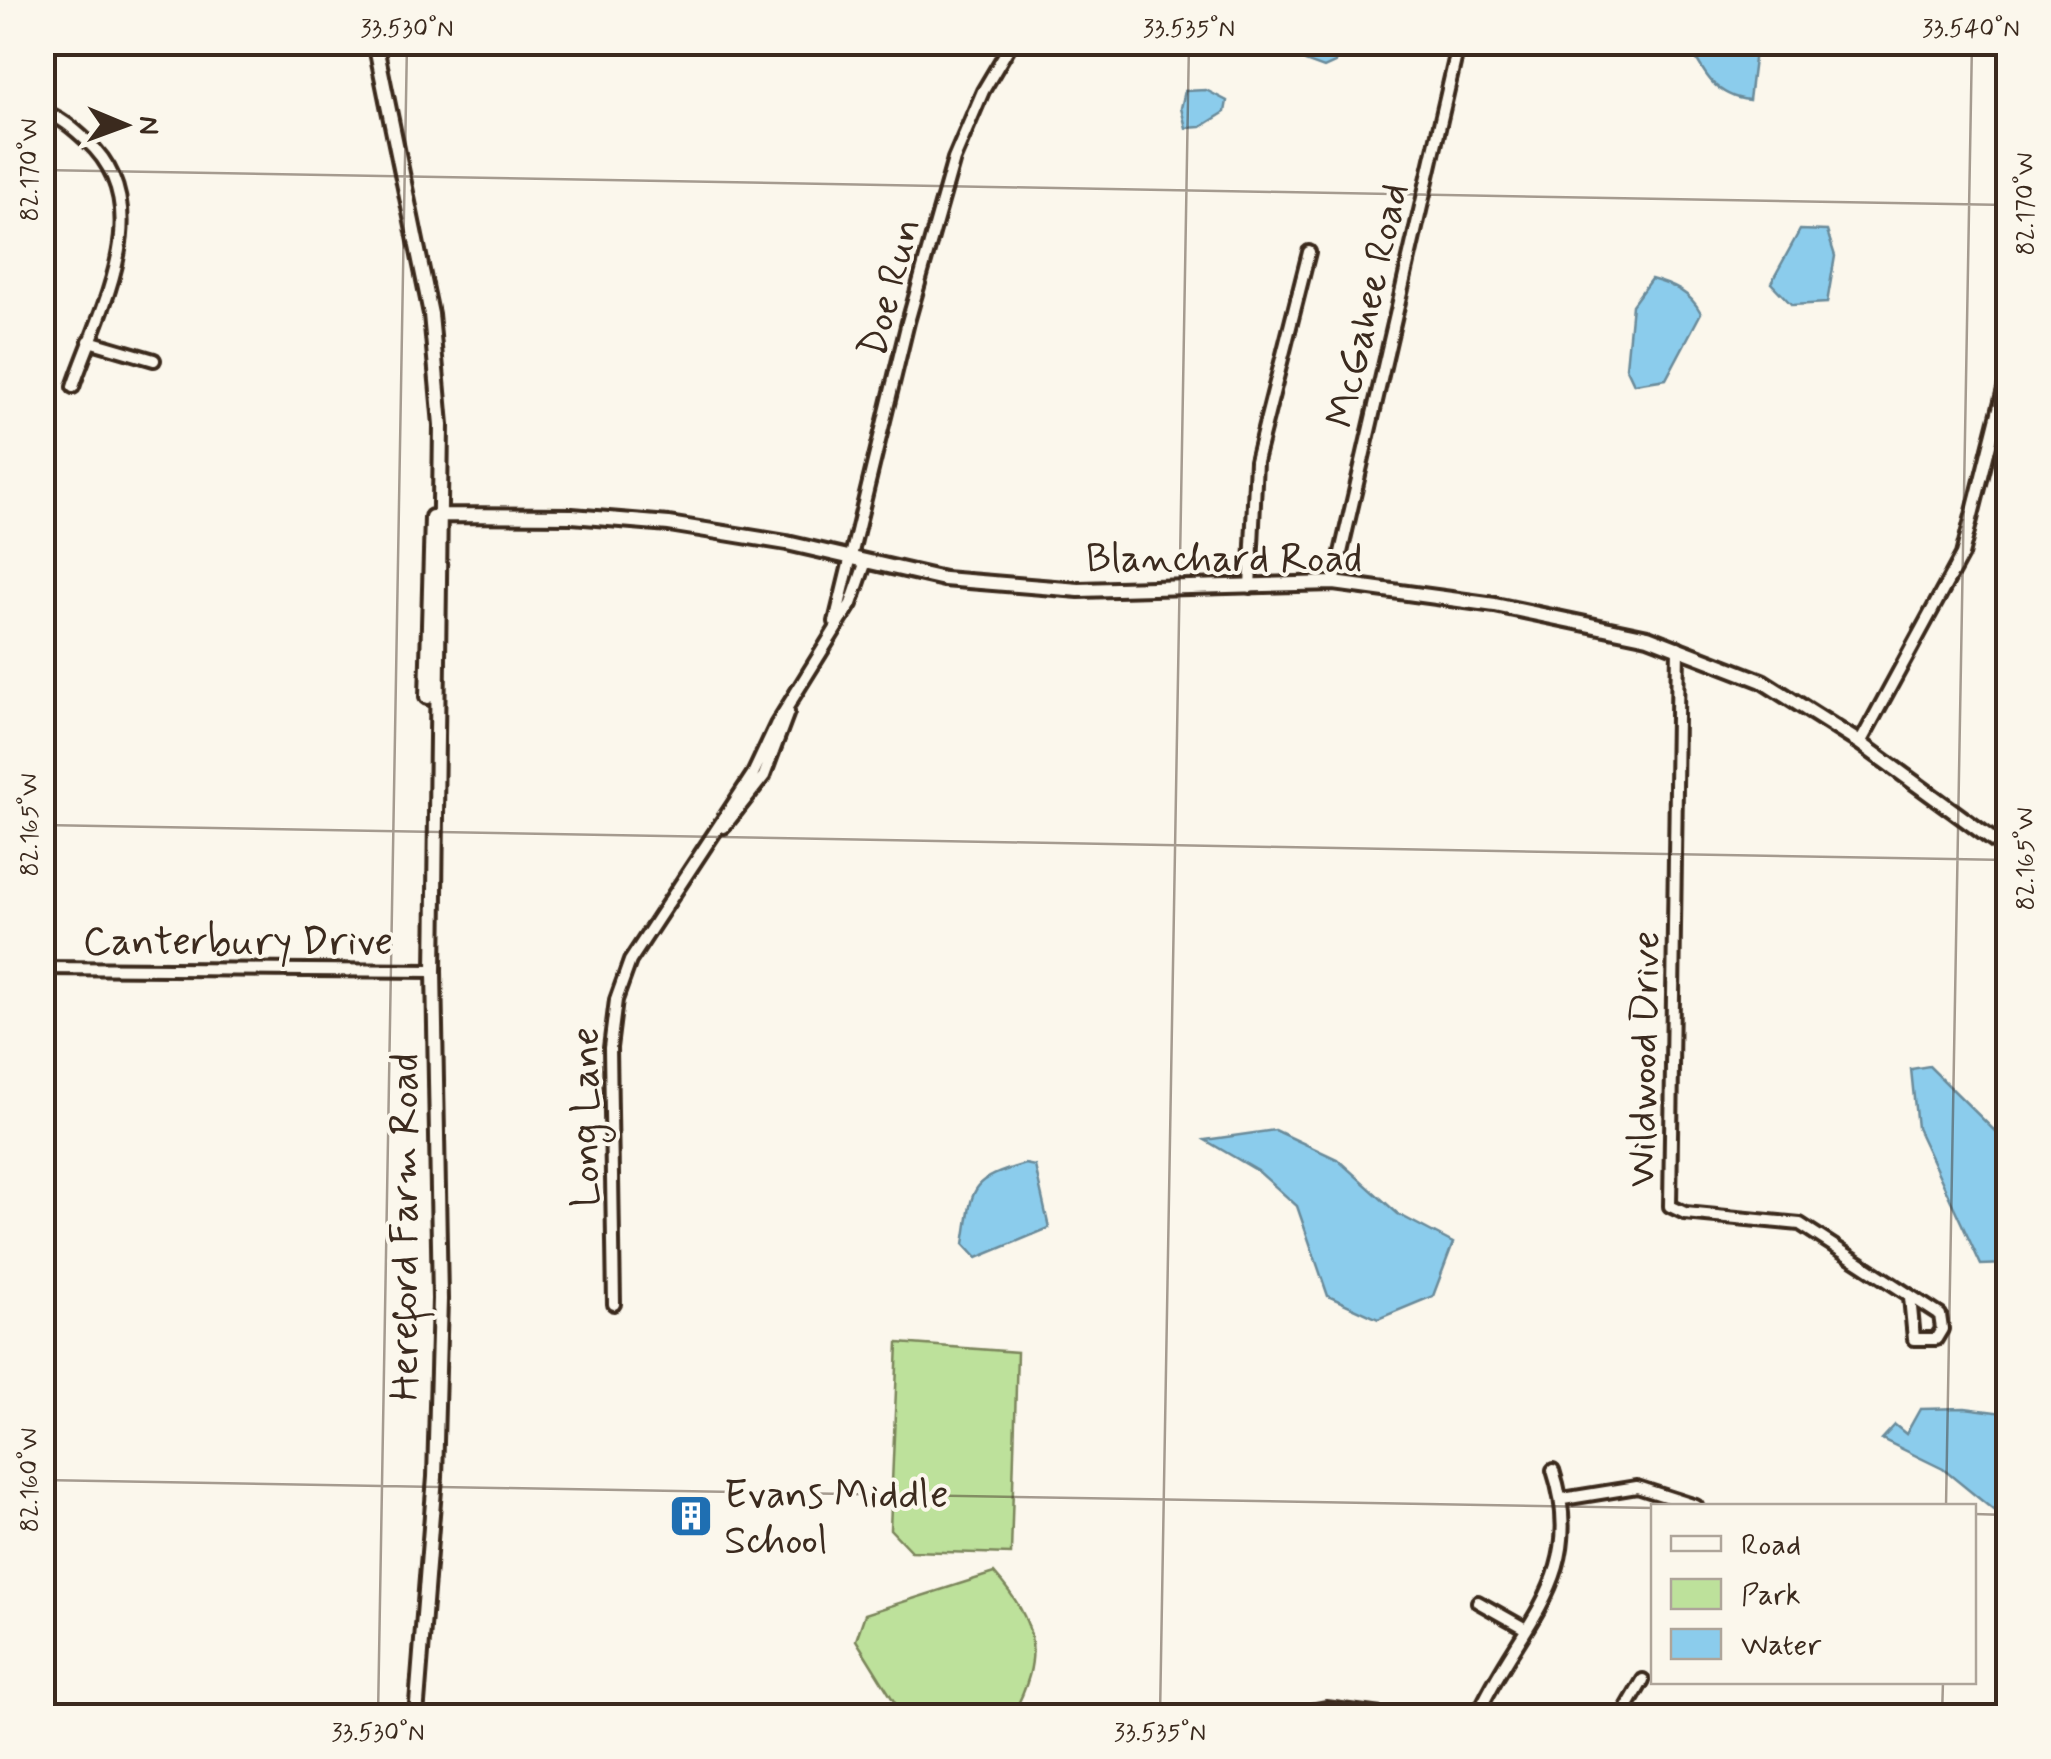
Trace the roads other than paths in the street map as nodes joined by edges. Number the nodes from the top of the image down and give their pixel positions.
1 (375, 42) edge
2 (1012, 42) edge
3 (1459, 42) edge
4 (42, 111) edge
5 (1309, 252) dead end
6 (89, 341) junction
7 (154, 360) dead end
8 (2008, 373) edge
9 (73, 387) dead end
10 (441, 425) junction
11 (441, 515) junction
12 (860, 560) junction
13 (1334, 583) junction
14 (1250, 587) junction
15 (1678, 647) junction
16 (434, 736) junction
17 (1860, 743) junction
18 (2008, 851) edge
19 (42, 968) edge
20 (434, 971) junction
21 (1910, 1297) dead end
22 (614, 1304) dead end
23 (1553, 1470) dead end
24 (1563, 1499) junction
25 (1690, 1504) edge
26 (1478, 1602) dead end
27 (1526, 1630) junction
28 (1643, 1680) dead end
29 (416, 1716) edge
30 (1283, 1716) edge
31 (1389, 1716) edge
32 (1478, 1716) edge
33 (1622, 1716) edge

1 - 10 street, Hereford Farm Road
2 - 12 street, Doe Run
3 - 13 street, McGahee Road
4 - 6 street
5 - 14 street
6 - 7 street
6 - 9 street
8 - 17 street
10 - 11 street, Hereford Farm Road
10 - 16 street, Hereford Farm Road
11 - 12 street, Blanchard Road
11 - 16 street, Hereford Farm Road
12 - 14 street, Blanchard Road
12 - 22 street, Long Lane
13 - 14 street, Blanchard Road
13 - 15 street, Blanchard Road
15 - 17 street, Blanchard Road
15 - 21 street, Wildwood Drive
16 - 20 street, Hereford Farm Road
17 - 18 street, Blanchard Road
19 - 20 street, Canterbury Drive
20 - 29 street, Hereford Farm Road
23 - 24 street
24 - 25 street
24 - 27 street
26 - 27 street
27 - 32 street
28 - 33 street
30 - 31 street

